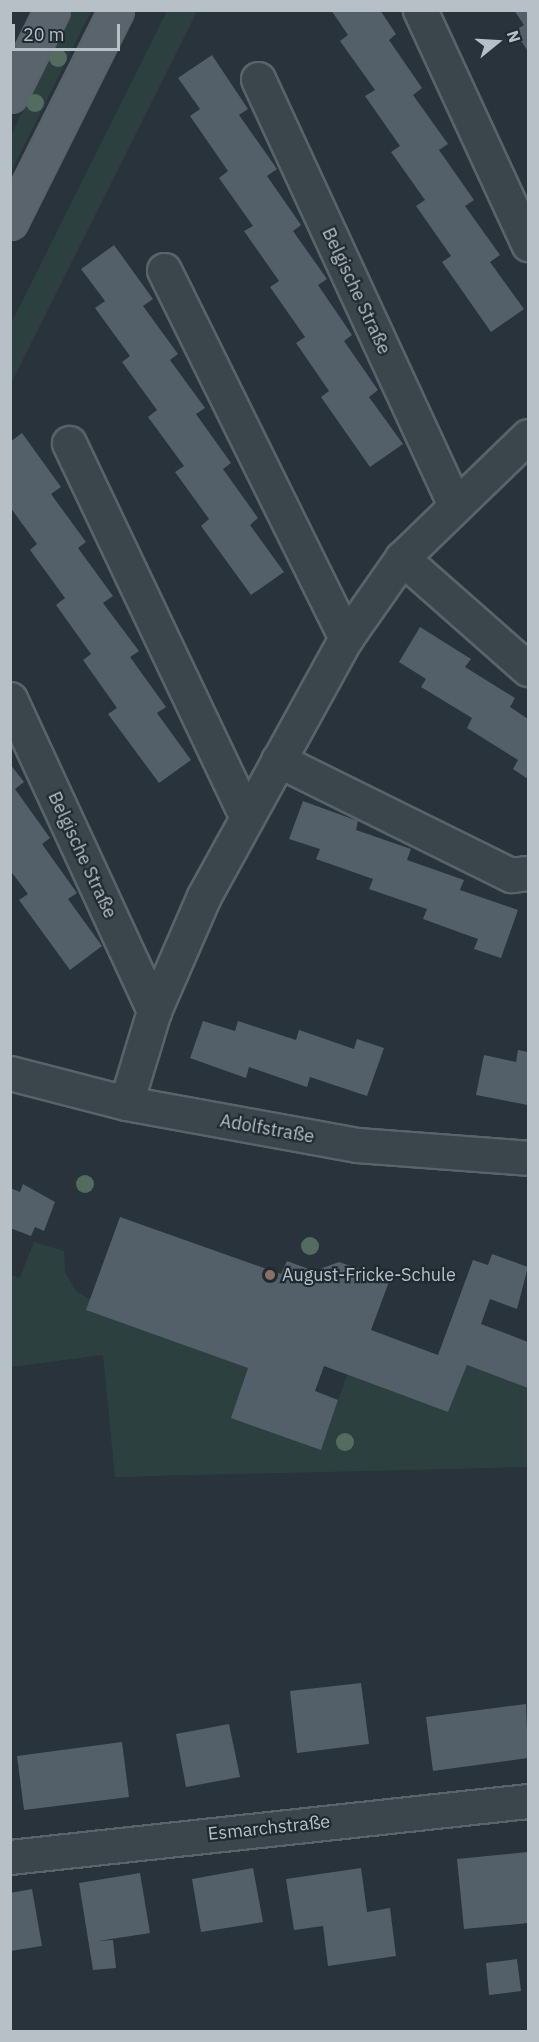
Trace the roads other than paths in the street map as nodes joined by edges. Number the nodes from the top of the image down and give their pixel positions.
1 (52, 10) edge
2 (116, 10) edge
3 (420, 10) edge
4 (258, 79) dead end
5 (10, 95) edge
6 (10, 222) edge
7 (528, 244) edge
8 (164, 270) dead end
9 (528, 436) edge
10 (69, 443) dead end
11 (454, 503) junction
12 (402, 558) junction
13 (346, 638) junction
14 (528, 669) edge
15 (10, 699) edge
16 (278, 760) junction
17 (245, 814) junction
18 (528, 873) edge
19 (154, 1011) junction
20 (10, 1073) edge
21 (126, 1103) junction
22 (528, 1158) edge
23 (528, 1801) edge
24 (10, 1857) edge

1 - 5 main road
2 - 6 main road
3 - 7 street
4 - 11 street, Belgische Straße
8 - 13 street
9 - 11 street
10 - 17 street
11 - 12 street
12 - 13 street
12 - 14 street
13 - 16 street
15 - 19 street, Belgische Straße
16 - 17 street
16 - 18 street
17 - 19 street
19 - 21 street
20 - 21 street, Adolfstraße
21 - 22 street, Adolfstraße
23 - 24 street, Esmarchstraße

